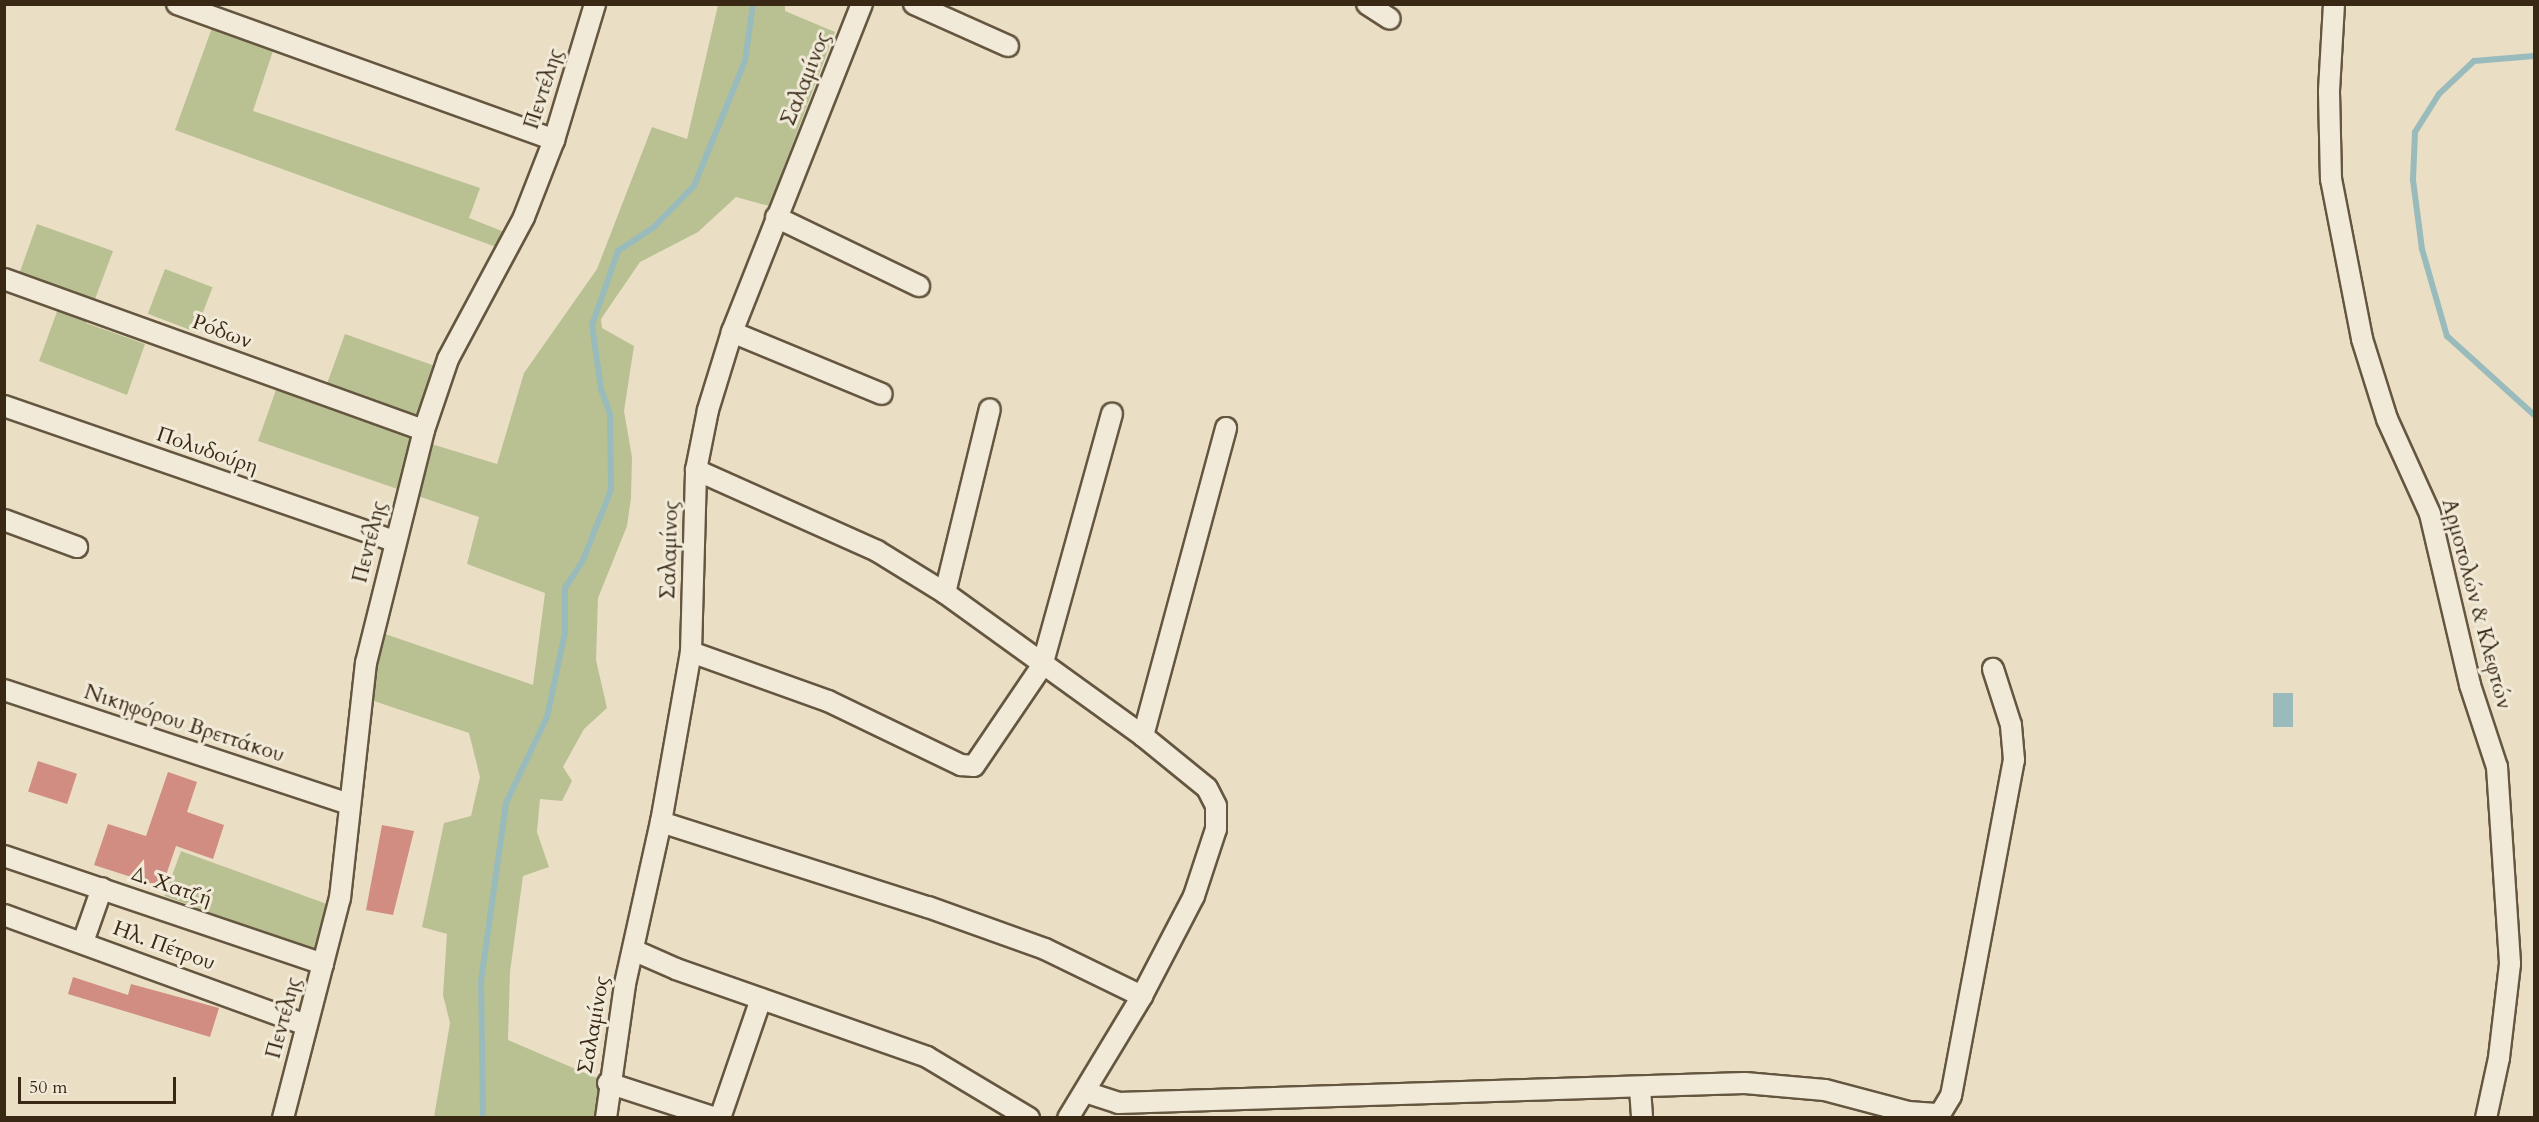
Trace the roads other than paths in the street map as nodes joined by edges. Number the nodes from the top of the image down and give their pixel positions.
1 (177, 4) edge
2 (862, 4) edge
3 (914, 4) edge
4 (1367, 4) edge
5 (2334, 4) edge
6 (588, 6) edge
7 (1390, 19) dead end
8 (1008, 46) dead end
9 (554, 140) junction
10 (776, 217) junction
11 (4, 279) edge
12 (919, 286) dead end
13 (732, 332) junction
14 (882, 394) dead end
15 (4, 406) edge
16 (990, 409) dead end
17 (1112, 414) dead end
18 (1226, 428) dead end
19 (424, 430) junction
20 (696, 471) junction
21 (4, 520) edge
22 (393, 541) junction
23 (77, 547) dead end
24 (945, 593) junction
25 (691, 652) junction
26 (1042, 666) junction
27 (1993, 669) dead end
28 (4, 690) edge
29 (1143, 736) junction
30 (348, 804) junction
31 (661, 822) junction
32 (4, 856) edge
33 (102, 888) junction
34 (4, 915) edge
35 (83, 942) junction
36 (633, 950) junction
37 (323, 964) junction
38 (1142, 996) junction
39 (761, 999) junction
40 (307, 1025) junction
41 (608, 1083) junction
42 (1640, 1088) junction
43 (1085, 1092) junction
44 (283, 1118) edge
45 (606, 1118) edge
46 (718, 1118) edge
47 (1029, 1118) edge
48 (1068, 1118) edge
49 (1642, 1118) edge
50 (2486, 1118) edge

1 - 9 street
2 - 10 street, Σαλαμίνος
3 - 8 street
4 - 7 street
5 - 50 street, Αρμοτολών & Κλεφτών
6 - 9 street, Πεντέλης
9 - 19 street, Πεντέλης
10 - 12 street
10 - 13 street, Σαλαμίνος
11 - 19 street, Ρόδων
13 - 14 street
13 - 20 street, Σαλαμίνος
15 - 22 street, Πολυδούρη
16 - 24 street
17 - 26 street
18 - 29 street
19 - 22 street, Πεντέλης
20 - 24 street
20 - 25 street, Σαλαμίνος
21 - 23 street
22 - 30 street, Πεντέλης
24 - 26 street
25 - 26 street
25 - 31 street, Σαλαμίνος
26 - 29 street
27 - 42 street
28 - 30 street, Νικηφόρου Βρεττάκου
29 - 38 street
30 - 37 street, Πεντέλης
31 - 36 street, Σαλαμίνος
31 - 38 street
32 - 33 street, Δ. Χατζή
33 - 35 street
33 - 37 street, Δ. Χατζή
34 - 35 street, Ηλ. Πέτρου
35 - 40 street, Ηλ. Πέτρου
36 - 39 street
36 - 41 street, Σαλαμίνος
37 - 40 street, Πεντέλης
38 - 43 street
39 - 46 street
39 - 47 street
40 - 44 street, Πεντέλης
41 - 45 street, Σαλαμίνος
41 - 46 street
42 - 43 street
42 - 49 street
43 - 48 street

